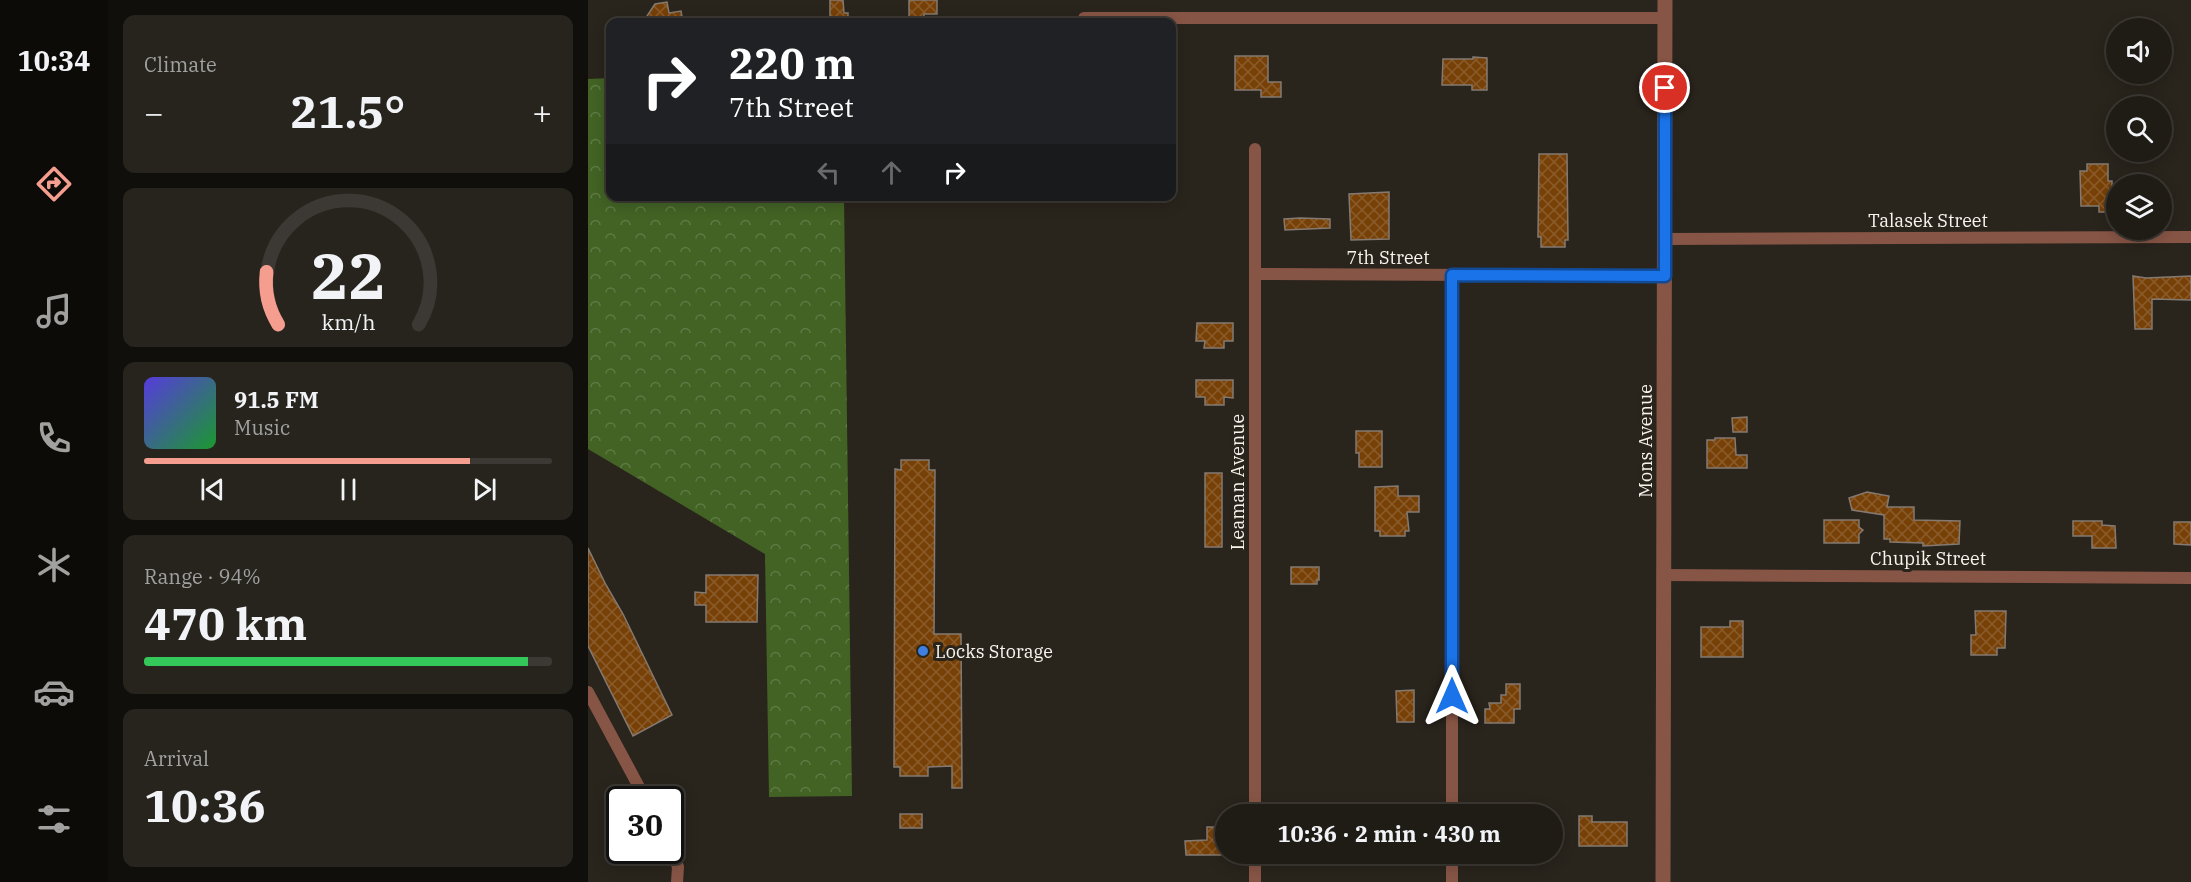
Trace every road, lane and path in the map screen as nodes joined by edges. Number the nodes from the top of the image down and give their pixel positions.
1 (1665, 0) edge
2 (1084, 18) dead end
3 (1665, 18) junction
4 (1255, 149) dead end
5 (2191, 237) edge
6 (1665, 239) junction
7 (1255, 274) junction
8 (1452, 275) junction
9 (1665, 276) junction
10 (1664, 575) junction
11 (2191, 578) edge
12 (588, 692) edge
13 (638, 786) edge
14 (1255, 804) edge
15 (1452, 804) edge
16 (677, 864) edge
17 (1255, 864) edge
18 (1452, 864) edge
19 (677, 882) edge
20 (1255, 882) edge
21 (1452, 882) edge
22 (1663, 882) edge

1 - 3 street, Mons Avenue
2 - 3 street
3 - 6 street, Mons Avenue
4 - 7 street, Leaman Avenue
5 - 6 street, Talasek Street
6 - 9 street, Mons Avenue
7 - 8 street, 7th Street
7 - 14 street, Leaman Avenue
8 - 9 street, 7th Street
8 - 15 street
9 - 10 street, Mons Avenue
10 - 11 street, Chupik Street
10 - 22 street, Mons Avenue
12 - 13 street
16 - 19 street
17 - 20 street
18 - 21 street

